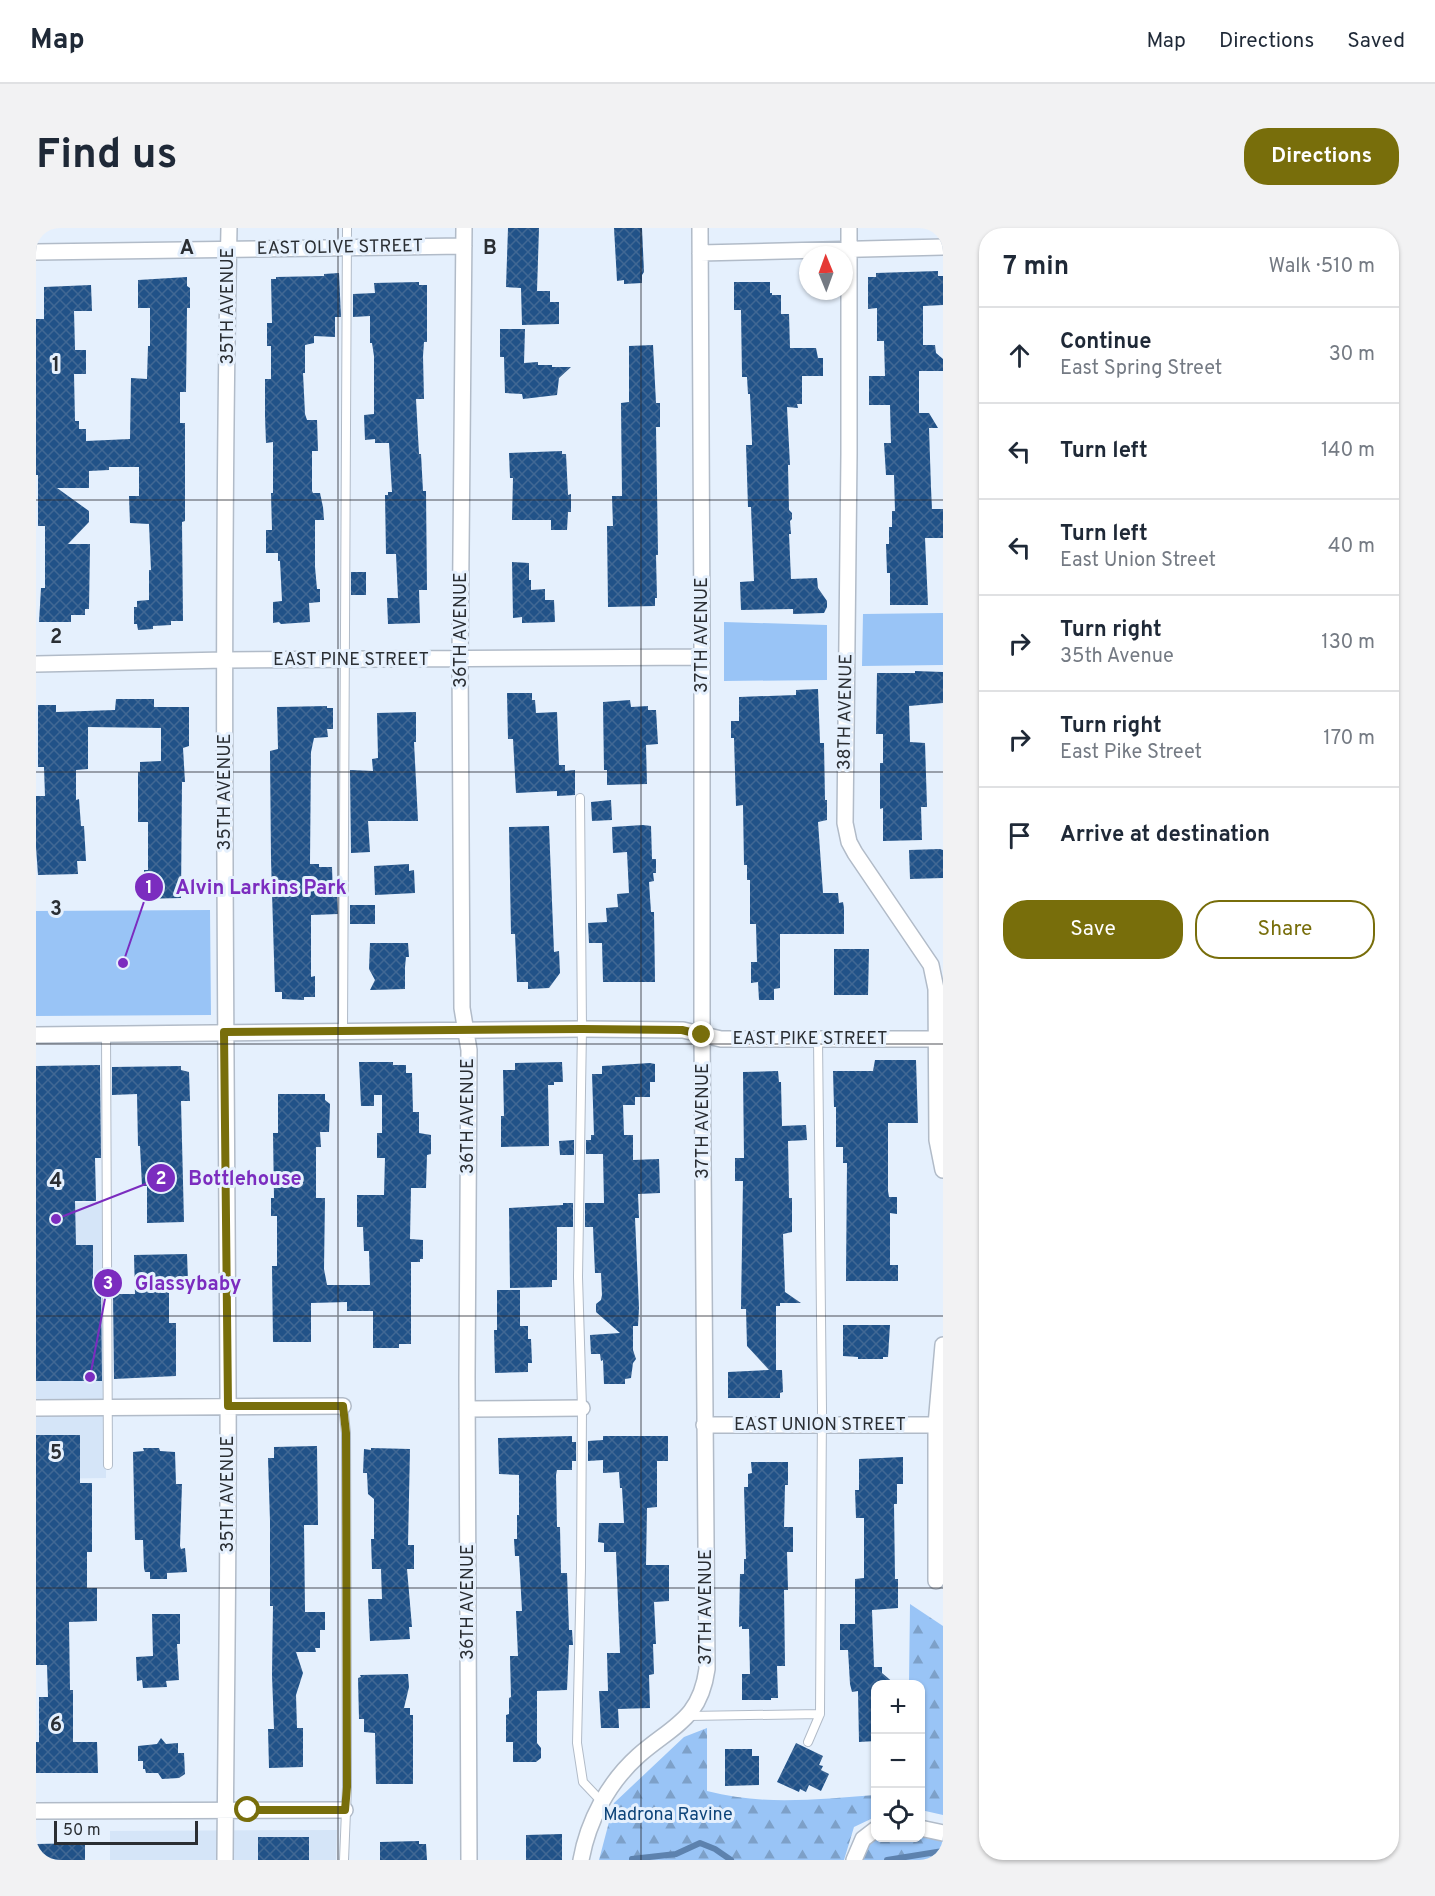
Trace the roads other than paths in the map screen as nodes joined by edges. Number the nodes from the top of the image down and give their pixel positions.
1 (229, 228) edge
2 (347, 228) edge
3 (464, 228) edge
4 (700, 228) edge
5 (849, 228) edge
6 (464, 246) junction
7 (849, 246) edge
8 (943, 247) edge
9 (347, 248) junction
10 (853, 249) edge
11 (228, 250) junction
12 (799, 250) edge
13 (36, 252) edge
14 (700, 253) junction
15 (849, 300) edge
16 (702, 657) junction
17 (460, 659) junction
18 (225, 660) junction
19 (345, 660) junction
20 (36, 664) edge
21 (579, 798) dead end
22 (582, 1029) junction
23 (343, 1030) junction
24 (465, 1030) junction
25 (224, 1032) junction
26 (106, 1034) junction
27 (36, 1035) edge
28 (702, 1035) junction
29 (818, 1039) junction
30 (936, 1039) junction
31 (943, 1170) edge
32 (943, 1345) edge
33 (228, 1406) junction
34 (343, 1406) joint
35 (108, 1407) junction
36 (36, 1408) edge
37 (582, 1408) junction
38 (467, 1409) junction
39 (704, 1425) junction
40 (822, 1425) junction
41 (936, 1425) junction
42 (108, 1465) dead end
43 (936, 1581) dead end
44 (820, 1714) junction
45 (687, 1716) junction
46 (808, 1742) dead end
47 (602, 1802) junction
48 (225, 1810) junction
49 (345, 1810) junction
50 (36, 1811) edge
51 (925, 1829) edge
52 (871, 1833) edge
53 (943, 1833) edge
54 (225, 1860) edge
55 (344, 1860) edge
56 (470, 1860) edge
57 (580, 1860) edge
58 (854, 1860) edge

1 - 11 street, 35TH AVENUE
2 - 9 lane
3 - 6 street, 36TH AVENUE
4 - 14 street, 37TH AVENUE
5 - 7 street, 38TH AVENUE
6 - 9 street, EAST OLIVE STREET
6 - 17 street, 36TH AVENUE
8 - 10 street
9 - 11 street, EAST OLIVE STREET
9 - 19 lane
11 - 13 street, EAST OLIVE STREET
11 - 18 street, 35TH AVENUE
12 - 14 street
14 - 16 street, 37TH AVENUE
15 - 30 street, 38TH AVENUE
16 - 17 street, EAST PINE STREET
16 - 28 street, 37TH AVENUE
17 - 19 street, EAST PINE STREET
17 - 24 street, 36TH AVENUE
18 - 19 street, EAST PINE STREET
18 - 20 street, EAST PINE STREET
18 - 25 street, 35TH AVENUE
19 - 23 lane
21 - 22 lane
22 - 24 street, EAST PIKE STREET
22 - 28 street, EAST PIKE STREET
22 - 37 lane
23 - 24 street, EAST PIKE STREET
23 - 25 street, EAST PIKE STREET
24 - 38 street, 36TH AVENUE
25 - 26 street, EAST PIKE STREET
25 - 33 street, 35TH AVENUE
26 - 27 street, EAST PIKE STREET
26 - 35 lane
28 - 29 street, EAST PIKE STREET
28 - 39 street, 37TH AVENUE
29 - 30 street, EAST PIKE STREET
29 - 40 lane
30 - 31 street, 38TH AVENUE
32 - 41 street
33 - 34 street
33 - 35 street
33 - 48 street, 35TH AVENUE
34 - 49 lane
35 - 36 street
35 - 42 lane
37 - 38 street
37 - 47 lane
38 - 56 street, 36TH AVENUE
39 - 40 street, EAST UNION STREET
39 - 45 street, 37TH AVENUE
40 - 41 street, EAST UNION STREET
40 - 44 lane
41 - 43 street
44 - 45 lane
44 - 46 lane
45 - 47 street, 37TH AVENUE
47 - 57 street, 37TH AVENUE
48 - 49 street
48 - 50 street
48 - 54 street, 35TH AVENUE
49 - 55 lane
51 - 53 street
52 - 58 street

